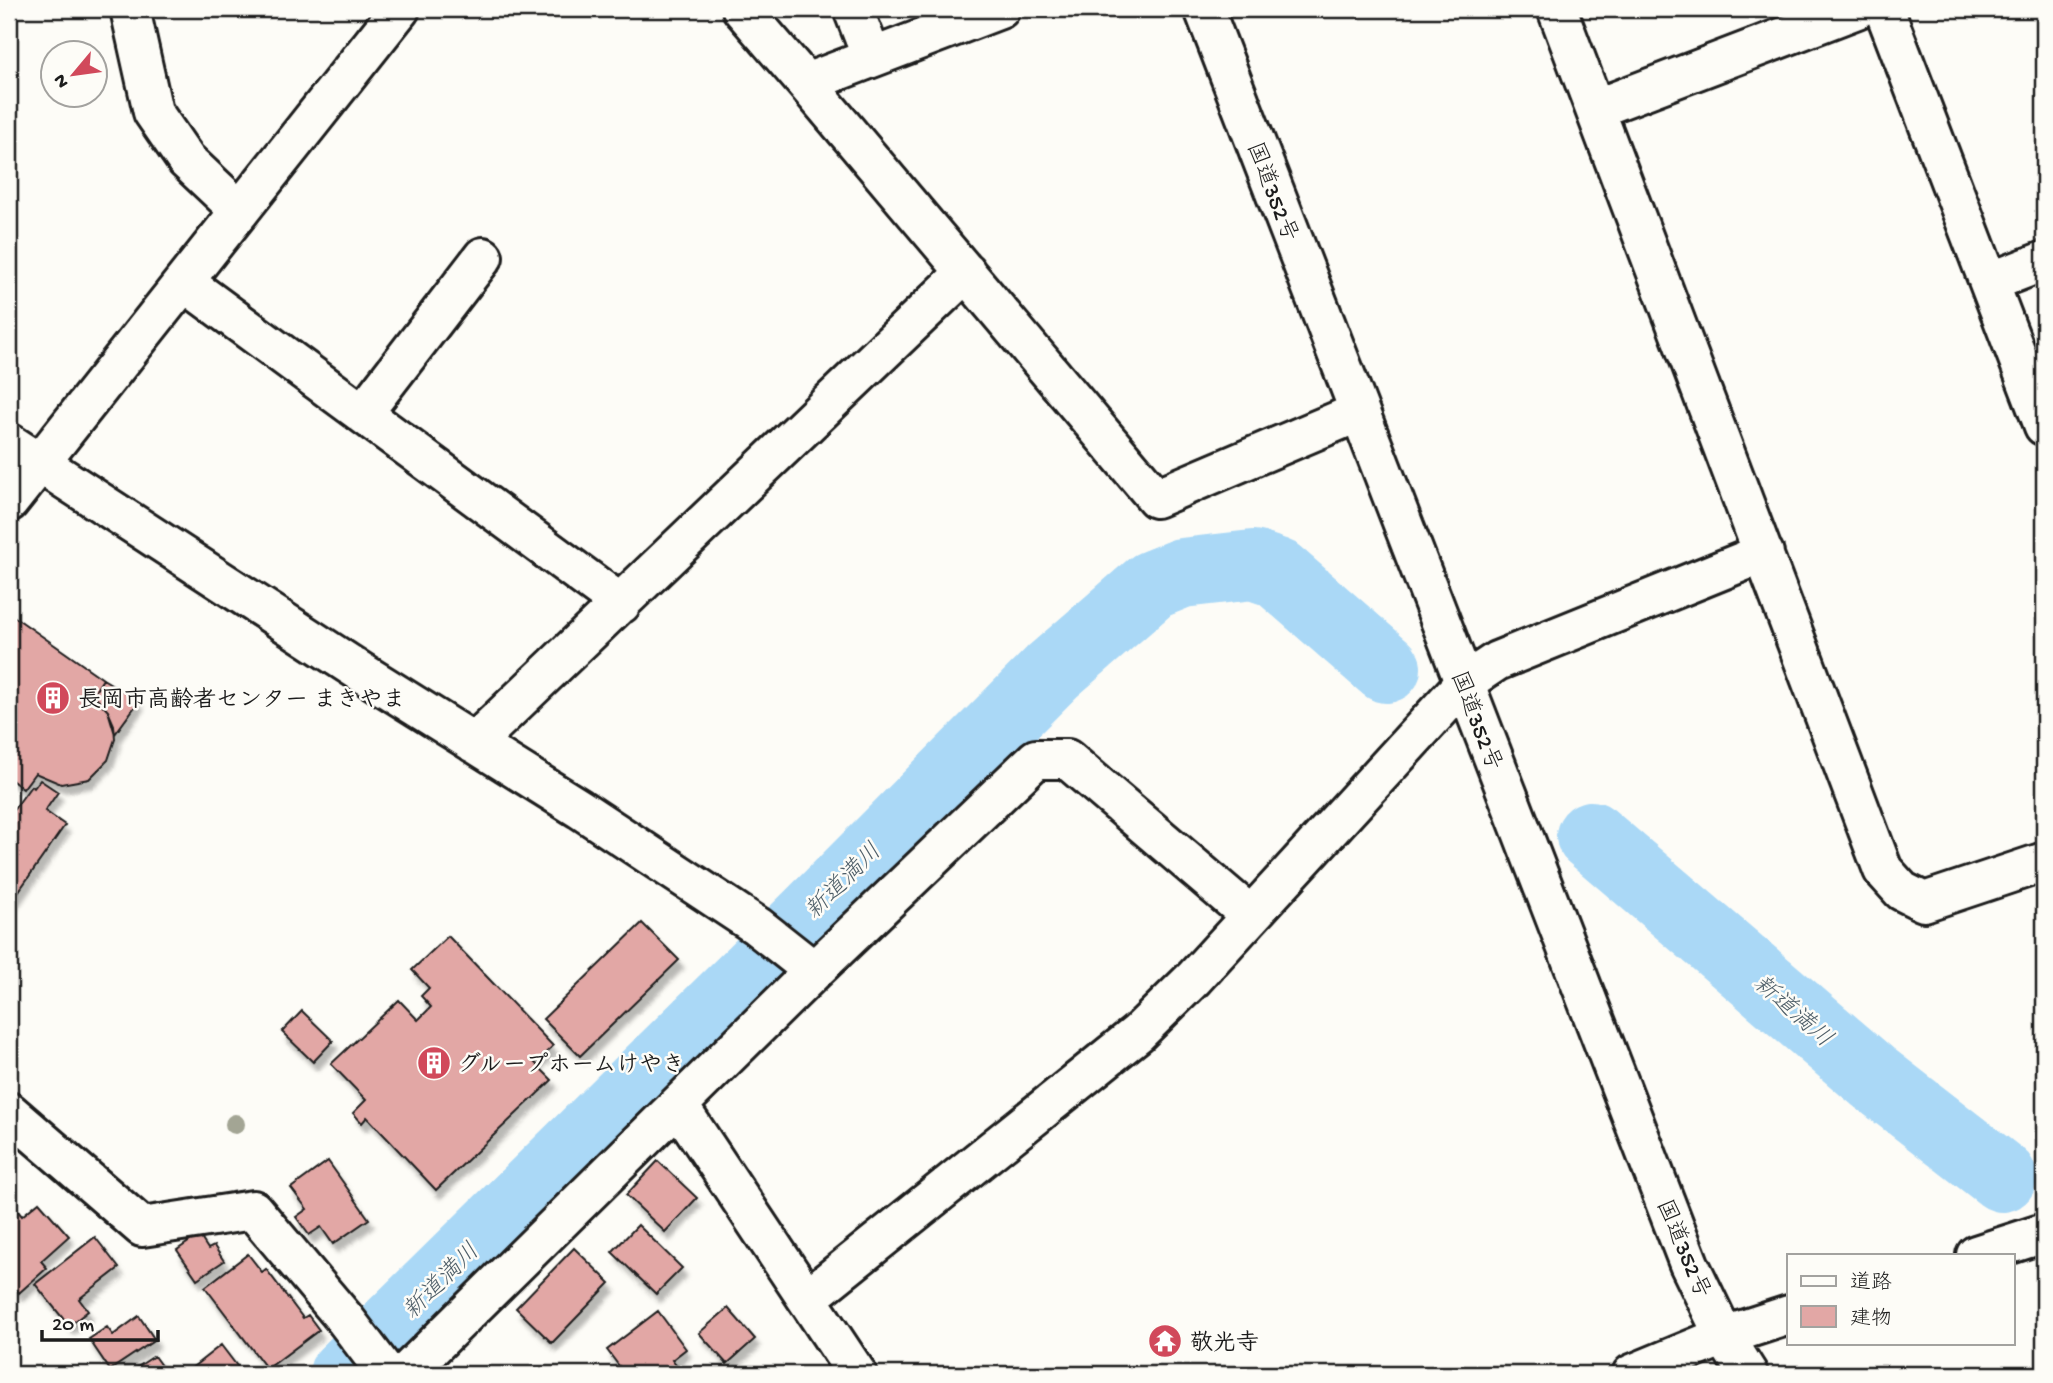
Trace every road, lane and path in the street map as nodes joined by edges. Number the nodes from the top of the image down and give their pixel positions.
1 (130, 9) edge
2 (400, 9) edge
3 (742, 9) edge
4 (853, 9) edge
5 (1000, 9) edge
6 (1204, 9) edge
7 (1558, 9) edge
8 (1857, 9) edge
9 (1884, 9) edge
10 (872, 55) junction
11 (806, 83) junction
12 (1595, 110) junction
13 (240, 211) junction
14 (483, 257) dead end
15 (2044, 261) edge
16 (966, 272) junction
17 (184, 282) junction
18 (1990, 282) junction
19 (1359, 412) junction
20 (363, 413) junction
21 (2044, 426) edge
22 (24, 453) edge
23 (9, 502) edge
24 (1764, 553) junction
25 (621, 604) junction
26 (1464, 683) junction
27 (474, 743) junction
28 (2044, 862) edge
29 (1250, 915) junction
30 (809, 967) junction
31 (678, 1105) junction
32 (9, 1112) edge
33 (2044, 1233) edge
34 (1979, 1254) edge
35 (808, 1297) junction
36 (1787, 1316) edge
37 (1724, 1336) junction
38 (391, 1372) edge
39 (856, 1374) edge
40 (1632, 1374) edge
41 (1748, 1374) edge

1 - 13 main road
2 - 13 main road
3 - 11 main road
4 - 10 main road
5 - 10 main road
6 - 19 main road, 国道352号
7 - 12 main road
8 - 12 main road
9 - 18 main road
10 - 11 main road
11 - 16 main road
12 - 24 main road
13 - 17 main road
14 - 20 main road
15 - 18 main road
16 - 19 main road
16 - 25 main road
17 - 20 main road
17 - 22 main road
18 - 21 main road
19 - 26 main road, 国道352号
20 - 25 main road
22 - 23 main road
22 - 27 main road
24 - 26 main road
24 - 28 main road
25 - 27 main road
26 - 29 main road
26 - 37 main road, 国道352号
27 - 30 main road
29 - 30 main road
29 - 35 main road
30 - 31 main road
31 - 35 main road
31 - 38 main road
32 - 38 main road
33 - 34 main road
35 - 39 main road
36 - 37 main road
37 - 40 main road
37 - 41 main road, 国道352号

